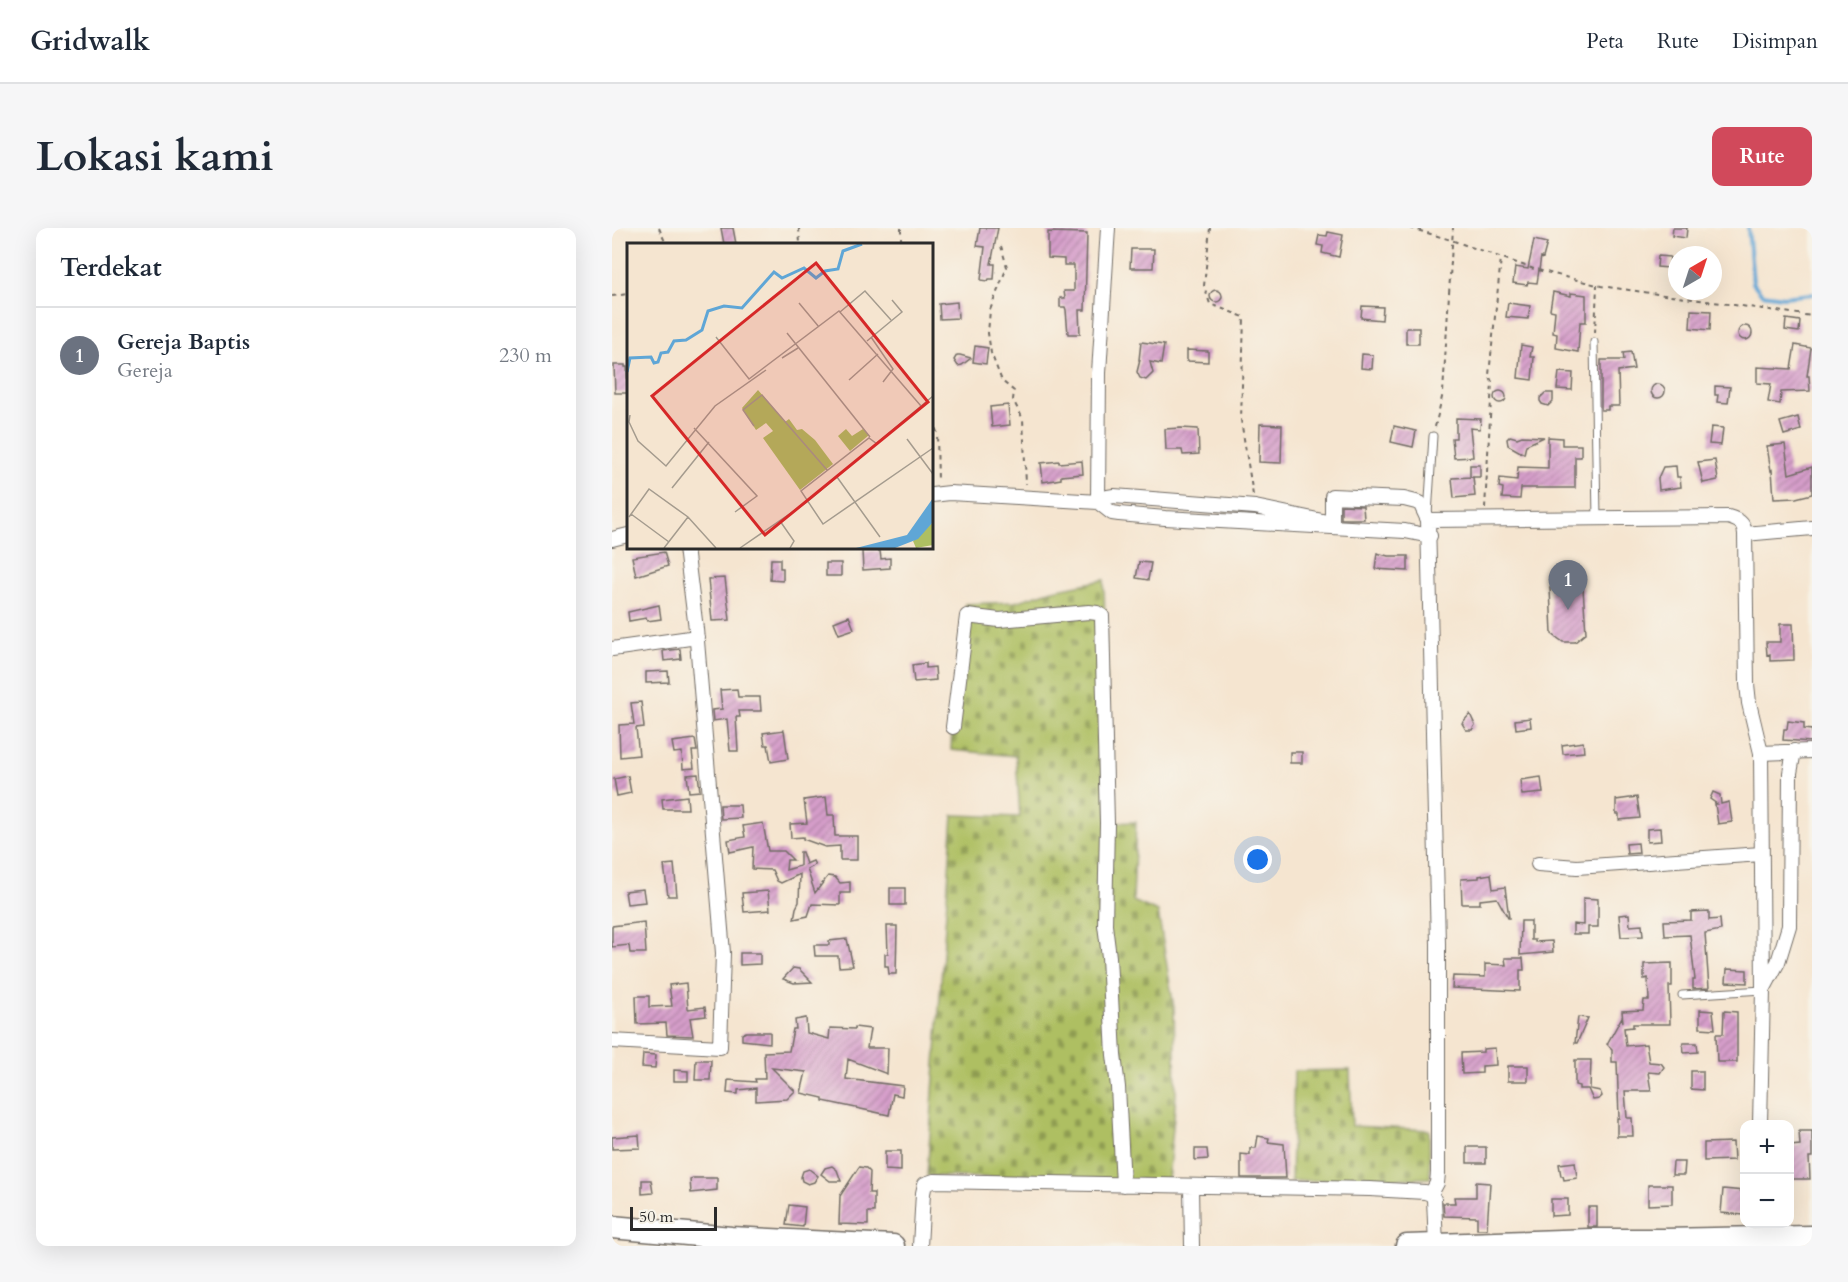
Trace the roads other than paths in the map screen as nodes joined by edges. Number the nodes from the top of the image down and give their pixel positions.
1 (1108, 228) edge
2 (1594, 342) road end
3 (1433, 435) road end
4 (935, 495) edge
5 (1098, 502) junction
6 (1597, 519) junction
7 (1428, 520) junction
8 (1812, 528) edge
9 (1745, 534) junction
10 (627, 535) edge
11 (1430, 536) junction
12 (612, 539) edge
13 (686, 549) edge
14 (697, 637) junction
15 (612, 649) edge
16 (953, 727) dead end
17 (1794, 751) junction
18 (1812, 751) edge
19 (1761, 753) junction
20 (1761, 854) junction
21 (1538, 864) dead end
22 (1763, 990) junction
23 (1682, 995) dead end
24 (612, 1041) edge
25 (1760, 1120) edge
26 (1123, 1185) junction
27 (1191, 1186) junction
28 (1431, 1194) junction
29 (612, 1227) edge
30 (1765, 1231) edge
31 (1812, 1237) edge
32 (730, 1242) edge
33 (1436, 1245) edge
34 (893, 1246) edge
35 (920, 1246) edge
36 (1192, 1246) edge
37 (1407, 1246) edge

1 - 5 street
2 - 6 lane
3 - 7 lane
4 - 5 street
5 - 7 street
5 - 11 street
6 - 7 street
6 - 9 street
7 - 11 street
8 - 9 street
9 - 19 street
10 - 12 street
11 - 28 street
13 - 14 street
14 - 15 street
14 - 24 street
16 - 26 street
17 - 18 street
17 - 19 street
17 - 22 street
19 - 20 street
20 - 21 street
20 - 22 street
22 - 23 lane
22 - 25 street
26 - 27 street
26 - 35 street
27 - 28 street
27 - 36 street
28 - 33 street
29 - 32 main road
30 - 31 main road
30 - 33 main road
32 - 34 main road
33 - 37 main road

